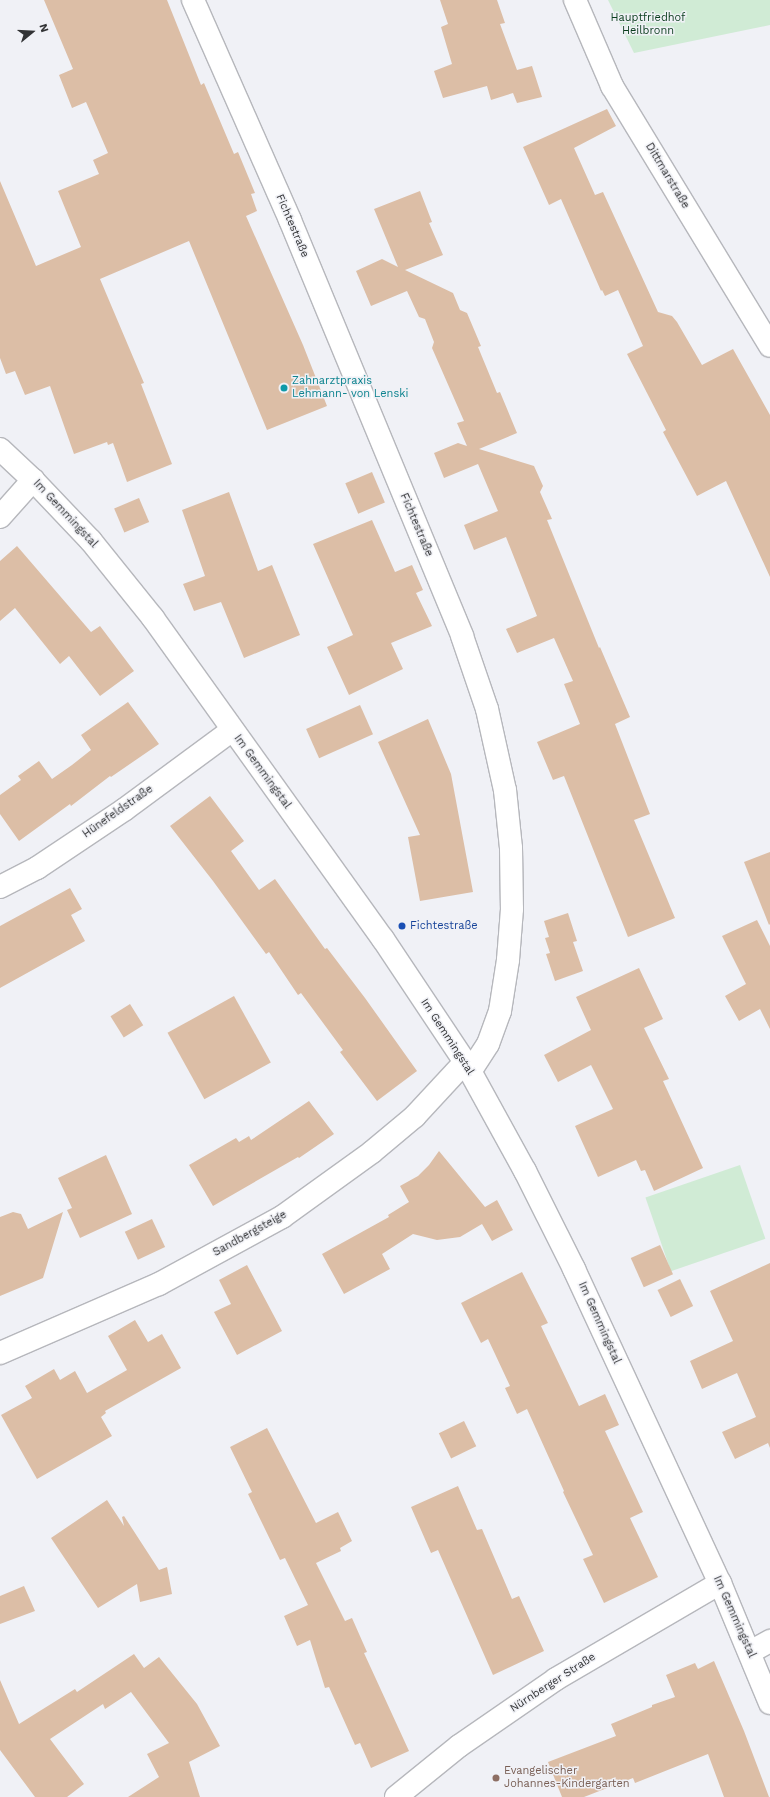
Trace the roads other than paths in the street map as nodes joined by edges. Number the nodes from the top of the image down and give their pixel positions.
1 (193, 0) edge
2 (575, 0) edge
3 (770, 346) edge
4 (0, 449) edge
5 (33, 480) junction
6 (0, 517) edge
7 (232, 730) junction
8 (0, 887) edge
9 (468, 1067) junction
10 (0, 1353) edge
11 (720, 1583) junction
12 (770, 1641) edge
13 (750, 1652) junction
14 (770, 1703) edge
15 (396, 1797) edge

1 - 9 street, Fichtestraße
2 - 3 street, Dittmarstraße
4 - 5 street, Im Gemmingstal
5 - 6 street
5 - 7 street, Im Gemmingstal
7 - 8 street, Hünefeldstraße
7 - 9 street, Im Gemmingstal
9 - 10 street, Sandbergsteige
9 - 11 street, Im Gemmingstal
11 - 13 street, Im Gemmingstal
11 - 15 street, Nürnberger Straße
12 - 13 street
13 - 14 street, Im Gemmingstal

